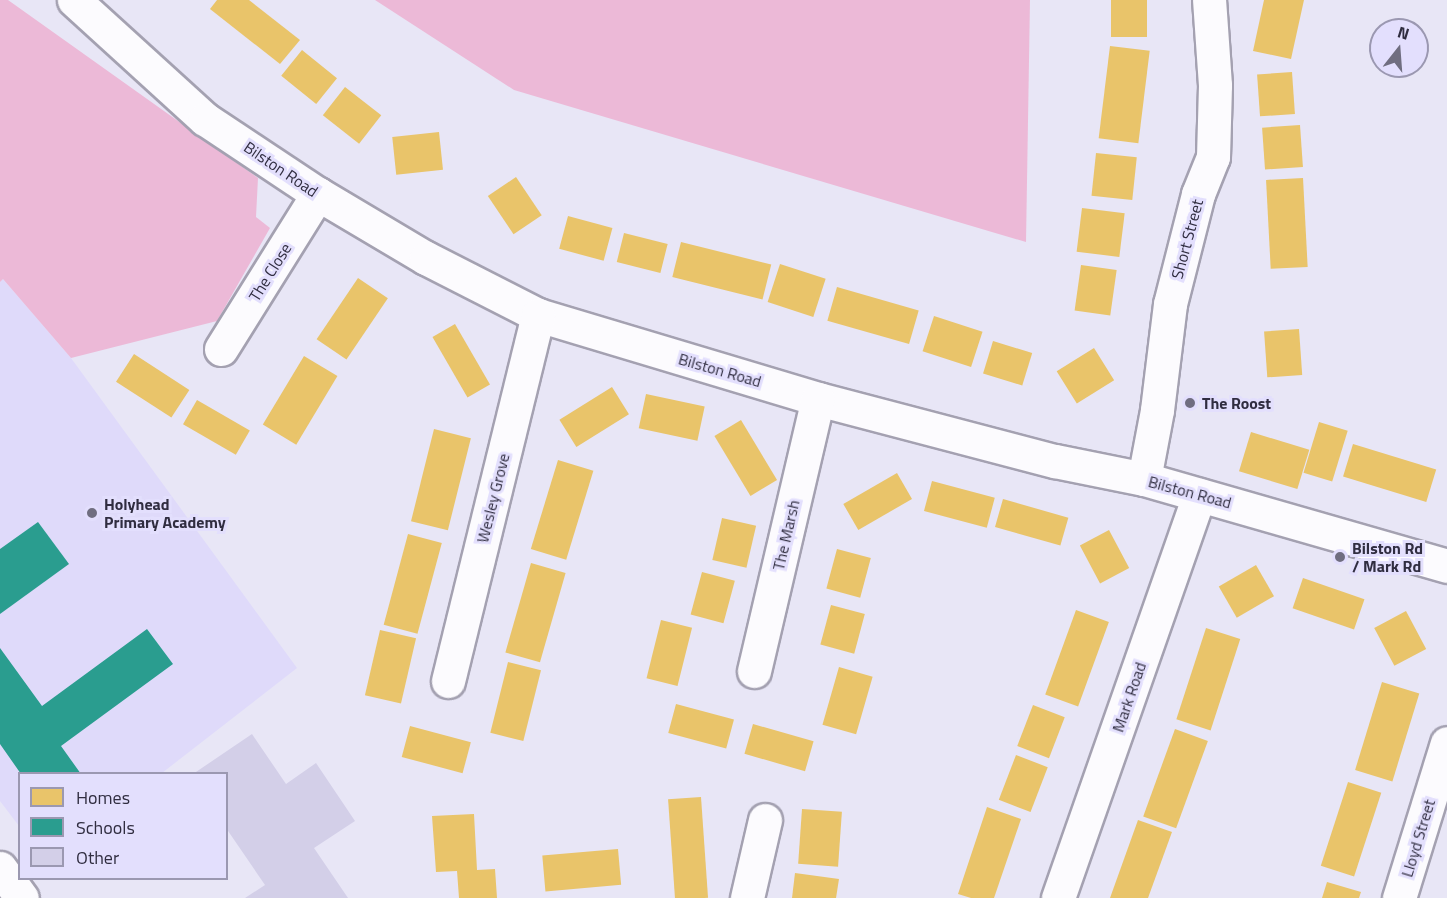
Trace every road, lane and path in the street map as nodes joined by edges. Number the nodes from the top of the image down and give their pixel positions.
1 (75, 0) edge
2 (1209, 0) edge
3 (318, 194) junction
4 (538, 315) junction
5 (221, 349) dead end
6 (818, 399) junction
7 (1144, 479) junction
8 (1199, 495) junction
9 (1447, 566) edge
10 (754, 671) dead end
11 (448, 681) dead end
12 (1447, 743) edge
13 (765, 820) dead end
14 (0, 868) edge
15 (22, 898) edge
16 (747, 898) edge
17 (1058, 898) edge
18 (1399, 898) edge

1 - 3 street, Bilston Road
2 - 7 street, Short Street
3 - 4 street, Bilston Road
3 - 5 street, The Close
4 - 6 street, Bilston Road
4 - 11 street, Wesley Grove
6 - 7 street, Bilston Road
6 - 10 street, The Marsh
7 - 8 street, Bilston Road
8 - 9 street, Bilston Road
8 - 17 street, Mark Road
12 - 18 street, Lloyd Street
13 - 16 street
14 - 15 street

